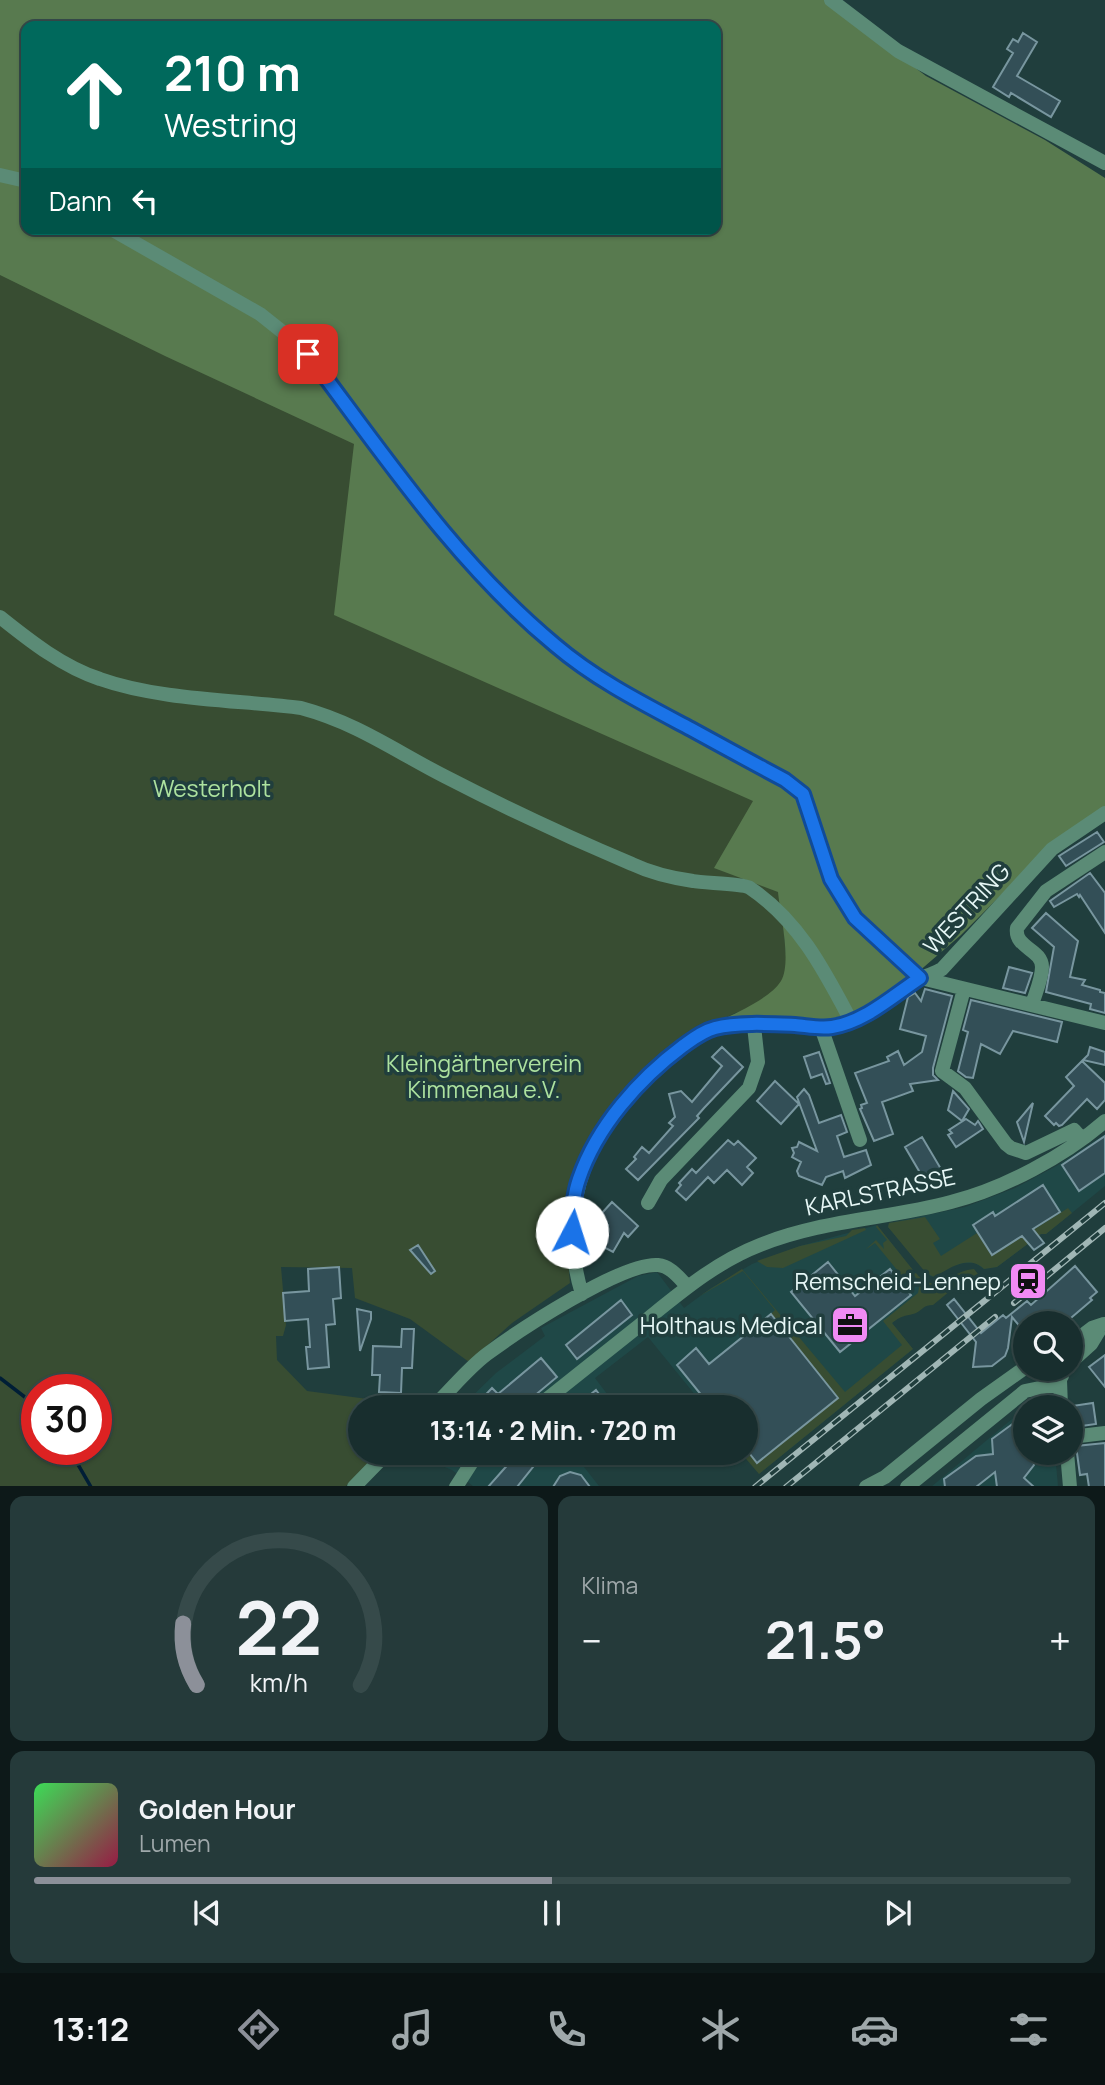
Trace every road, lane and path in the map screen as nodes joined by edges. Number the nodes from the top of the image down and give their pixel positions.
1 (831, 0) edge
2 (1105, 163) edge
3 (0, 175) edge
4 (21, 180) edge
5 (121, 235) edge
6 (0, 617) edge
7 (1105, 813) edge
8 (1105, 852) edge
9 (920, 978) junction
10 (964, 989) junction
11 (1032, 1005) junction
12 (851, 1021) junction
13 (1105, 1023) edge
14 (754, 1026) junction
15 (821, 1027) junction
16 (1105, 1121) edge
17 (1082, 1139) junction
18 (860, 1140) dead end
19 (649, 1203) dead end
20 (688, 1287) junction
21 (582, 1294) junction
22 (1103, 1324) edge
23 (1083, 1335) edge
24 (1083, 1351) edge
25 (1013, 1377) edge
26 (1056, 1381) edge
27 (445, 1395) edge
28 (552, 1395) edge
29 (1105, 1433) edge
30 (1083, 1436) edge
31 (375, 1465) edge
32 (470, 1465) edge
33 (1068, 1465) edge
34 (354, 1486) edge
35 (456, 1486) edge
36 (866, 1486) edge
37 (907, 1486) edge
38 (1070, 1486) edge

1 - 2 street
3 - 4 street
5 - 9 street
6 - 12 street
7 - 9 street, WESTRING
8 - 11 street
9 - 10 street
9 - 12 street, WESTRING
10 - 11 street
10 - 17 street
11 - 13 street
12 - 15 street, WESTRING
14 - 15 street, WESTRING
14 - 19 street
14 - 21 street, WESTRING
15 - 18 street
16 - 17 street, KARLSTRASSE
17 - 20 street, KARLSTRASSE
20 - 21 street
20 - 28 street, KARLSTRASSE
21 - 27 street
22 - 23 street
22 - 24 street
25 - 36 street
26 - 37 street
29 - 30 street
31 - 34 street
32 - 35 street
33 - 38 street

